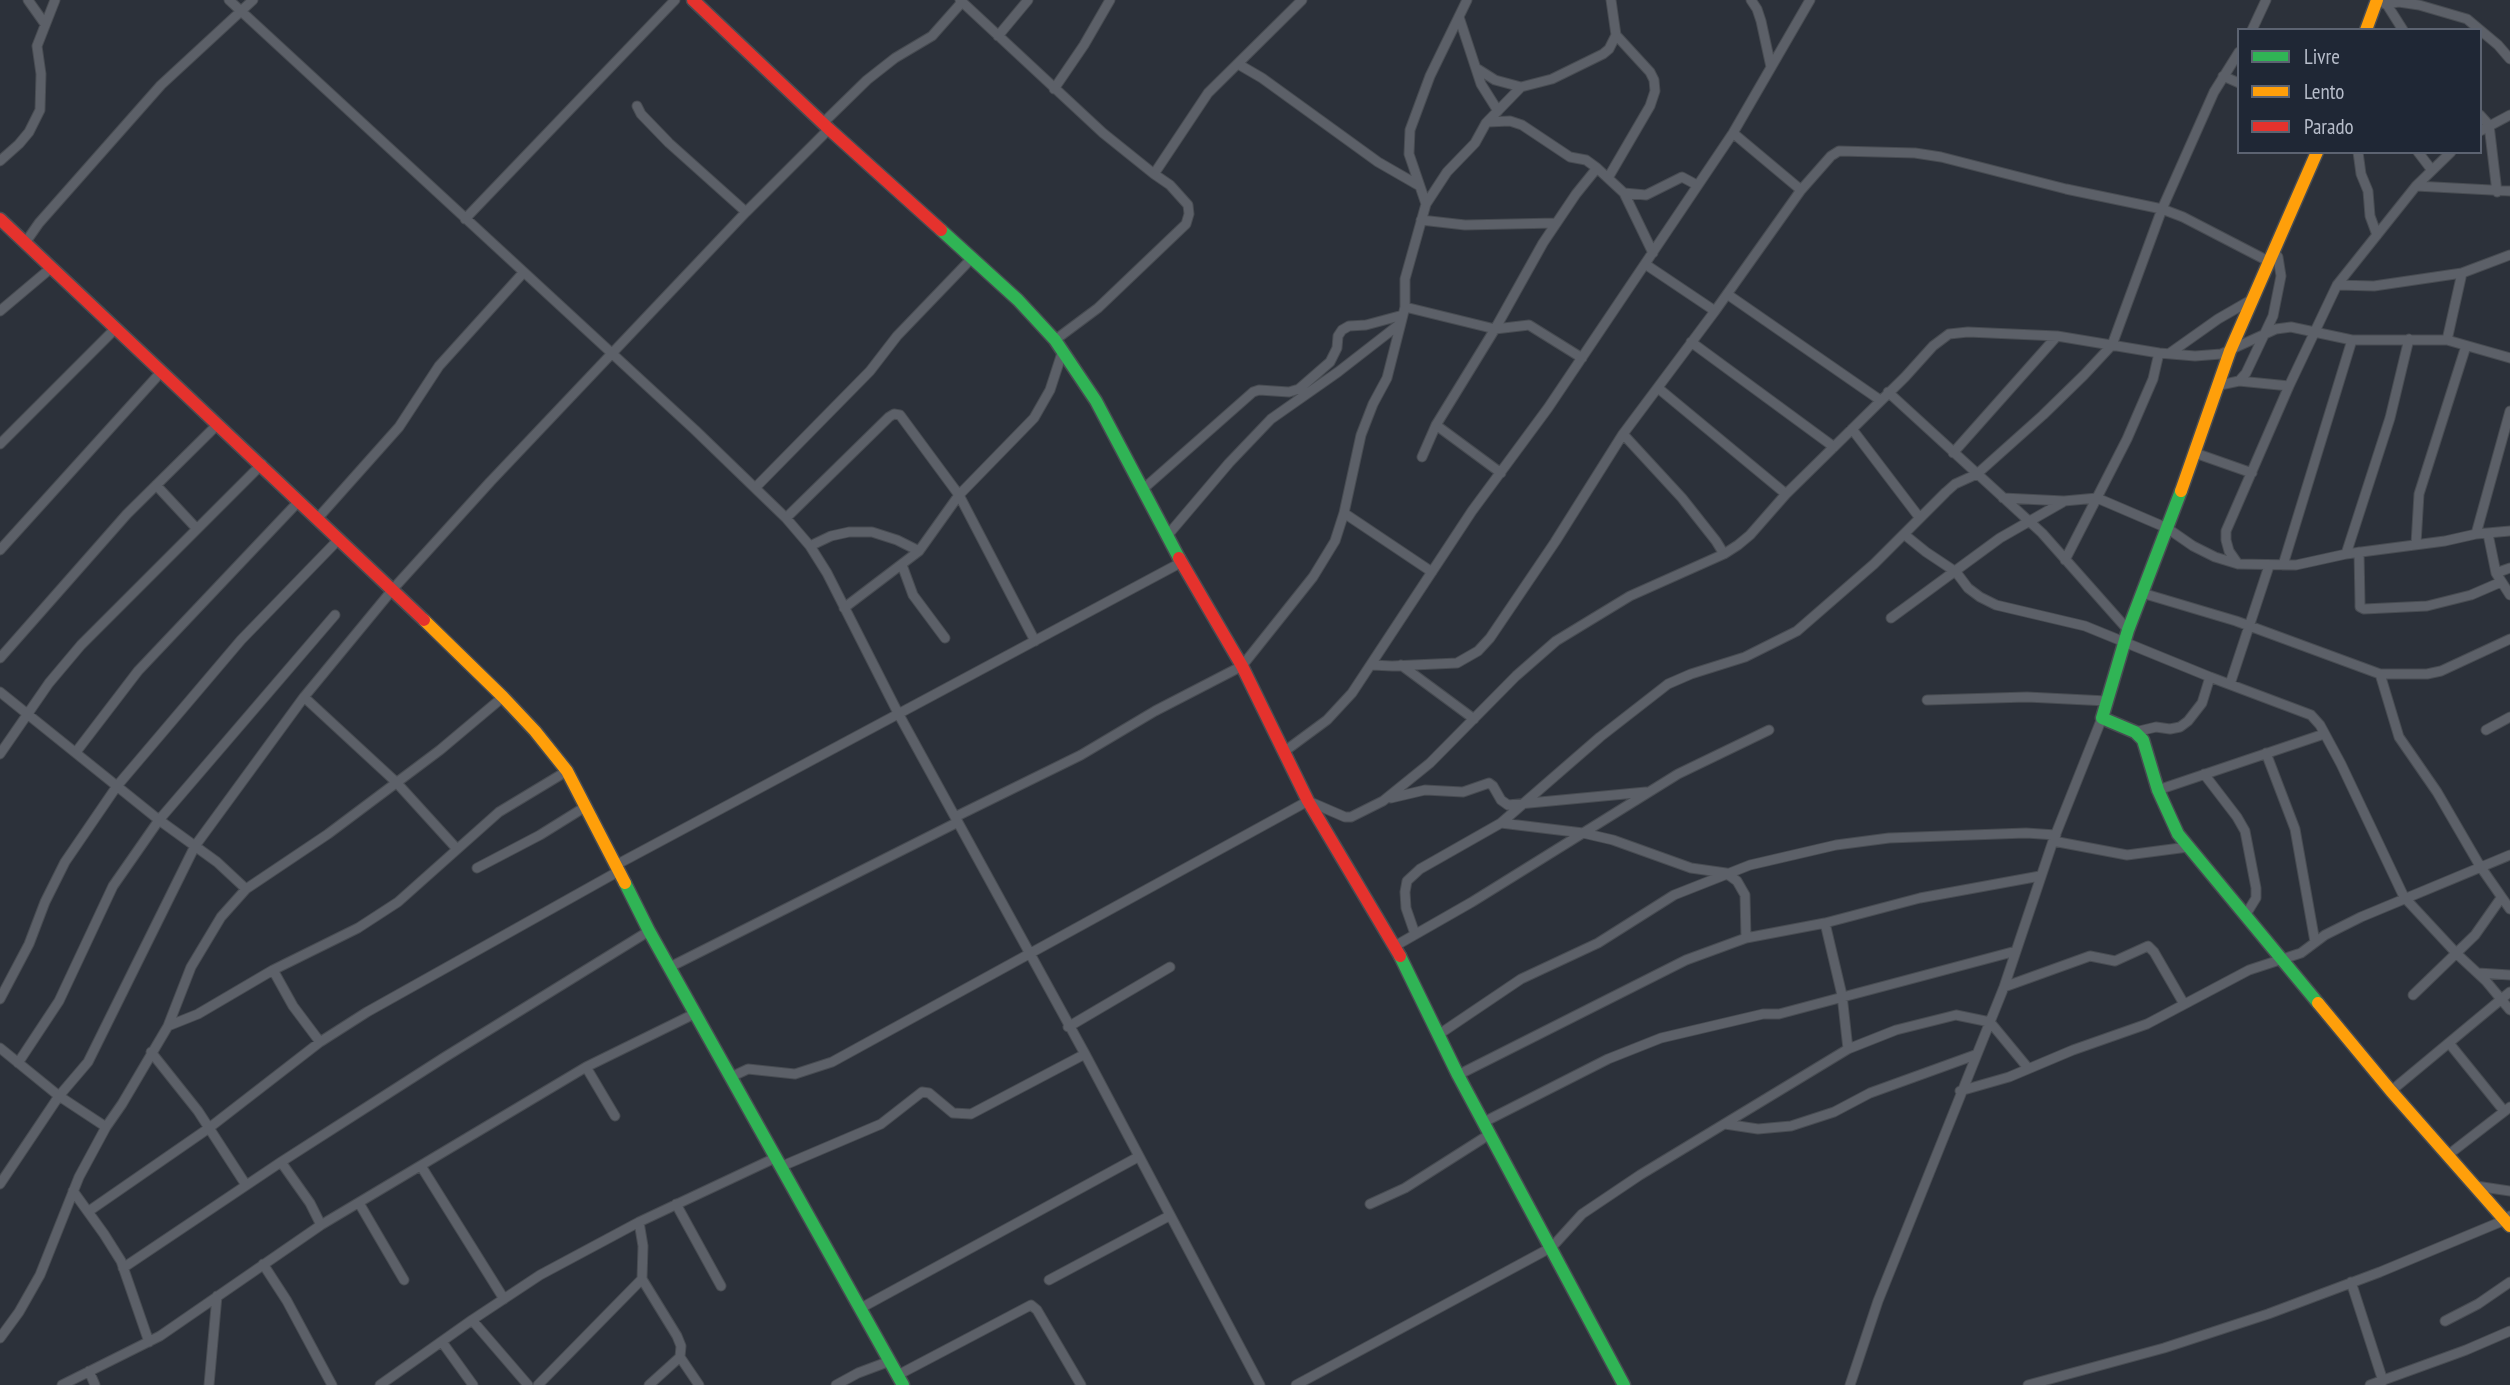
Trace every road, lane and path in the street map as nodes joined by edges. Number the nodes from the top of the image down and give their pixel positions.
1 (28, 0) edge
2 (55, 0) edge
3 (229, 0) edge
4 (253, 0) edge
5 (675, 0) edge
6 (693, 0) edge
7 (1028, 0) edge
8 (1110, 0) edge
9 (1301, 0) edge
10 (1467, 0) edge
11 (1611, 0) edge
12 (1751, 0) edge
13 (1810, 0) edge
14 (2266, 0) edge
15 (961, 1) edge
16 (2382, 1) edge
17 (242, 12) junction
18 (1459, 17) junction
19 (46, 24) junction
20 (2253, 28) edge
21 (2366, 28) edge
22 (2402, 28) edge
23 (2478, 28) edge
24 (2482, 32) edge
25 (1616, 34) junction
26 (998, 36) junction
27 (2237, 55) edge
28 (2510, 59) edge
29 (1238, 64) junction
30 (1771, 67) junction
31 (1476, 68) junction
32 (2223, 76) junction
33 (2237, 82) edge
34 (1521, 87) junction
35 (1054, 89) junction
36 (637, 106) dead end
37 (1498, 111) junction
38 (2510, 115) edge
39 (2482, 117) edge
40 (1486, 122) junction
41 (2489, 125) junction
42 (826, 126) junction
43 (2482, 130) edge
44 (1733, 133) junction
45 (2316, 154) edge
46 (2358, 154) edge
47 (2420, 154) edge
48 (2449, 154) edge
49 (0, 161) edge
50 (1597, 168) junction
51 (2431, 169) junction
52 (1154, 174) junction
53 (1608, 178) junction
54 (1418, 185) junction
55 (1697, 185) junction
56 (2416, 186) junction
57 (1801, 190) junction
58 (2510, 191) edge
59 (2497, 192) junction
60 (1624, 193) junction
61 (1426, 204) junction
62 (2162, 209) junction
63 (746, 212) junction
64 (0, 219) edge
65 (465, 219) junction
66 (1421, 220) junction
67 (1556, 223) junction
68 (2377, 235) junction
69 (25, 243) junction
70 (1653, 253) junction
71 (2510, 255) edge
72 (2270, 256) junction
73 (972, 258) junction
74 (1645, 264) junction
75 (51, 268) junction
76 (523, 273) junction
77 (2462, 273) junction
78 (2336, 285) junction
79 (1727, 293) junction
80 (2251, 300) junction
81 (0, 311) edge
82 (1715, 311) junction
83 (1403, 315) junction
84 (116, 328) junction
85 (1495, 329) junction
86 (2266, 332) junction
87 (2315, 332) junction
88 (2057, 336) junction
89 (2409, 339) junction
90 (2352, 340) junction
91 (2447, 340) junction
92 (1691, 342) junction
93 (1059, 345) junction
94 (2112, 345) junction
95 (2466, 346) junction
96 (2230, 351) junction
97 (2159, 353) junction
98 (2170, 353) junction
99 (611, 355) junction
100 (1582, 358) junction
101 (2510, 358) edge
102 (162, 370) junction
103 (2239, 381) junction
104 (2220, 385) junction
105 (2289, 386) junction
106 (1658, 388) junction
107 (1888, 392) junction
108 (1880, 400) junction
109 (2510, 411) edge
110 (218, 424) junction
111 (1436, 425) junction
112 (1852, 429) junction
113 (1623, 434) junction
114 (0, 444) edge
115 (1834, 447) junction
116 (1953, 453) junction
117 (2195, 453) junction
118 (1422, 457) dead end
119 (262, 464) junction
120 (1501, 473) junction
121 (2252, 473) junction
122 (1977, 474) junction
123 (156, 485) junction
124 (755, 488) junction
125 (1142, 490) junction
126 (1786, 494) junction
127 (959, 495) junction
128 (2003, 498) junction
129 (2097, 498) junction
130 (2064, 501) junction
131 (299, 502) junction
132 (1344, 513) junction
133 (1919, 517) junction
134 (786, 518) junction
135 (317, 519) junction
136 (2028, 521) junction
137 (2167, 528) junction
138 (197, 529) junction
139 (2510, 531) edge
140 (1905, 534) junction
141 (2476, 534) junction
142 (2488, 534) junction
143 (1167, 537) junction
144 (339, 539) junction
145 (2416, 544) junction
146 (810, 546) junction
147 (0, 550) edge
148 (919, 551) junction
149 (2359, 552) junction
150 (1724, 554) junction
151 (2346, 554) junction
152 (2065, 560) junction
153 (1182, 562) junction
154 (2238, 564) junction
155 (902, 565) junction
156 (2283, 565) junction
157 (2269, 566) junction
158 (2510, 568) edge
159 (1432, 572) junction
160 (1956, 572) junction
161 (2499, 577) junction
162 (393, 589) junction
163 (2142, 593) junction
164 (2510, 595) edge
165 (844, 608) junction
166 (335, 615) dead end
167 (1891, 618) dead end
168 (2248, 626) junction
169 (2126, 636) junction
170 (945, 638) dead end
171 (2510, 639) edge
172 (1035, 641) junction
173 (0, 658) edge
174 (1372, 665) junction
175 (1401, 665) junction
176 (1242, 666) junction
177 (2380, 674) junction
178 (2210, 677) junction
179 (2230, 684) junction
180 (0, 692) edge
181 (304, 697) junction
182 (503, 697) junction
183 (1927, 700) dead end
184 (2108, 701) junction
185 (898, 713) junction
186 (29, 714) junction
187 (2510, 717) edge
188 (2102, 718) junction
189 (1474, 719) junction
190 (1769, 730) dead end
191 (2486, 730) dead end
192 (2135, 732) junction
193 (2324, 734) junction
194 (1285, 751) junction
195 (76, 752) junction
196 (2266, 753) junction
197 (0, 754) edge
198 (566, 771) junction
199 (2204, 774) junction
200 (396, 782) junction
201 (117, 786) junction
202 (2158, 790) junction
203 (1650, 792) junction
204 (1308, 801) junction
205 (1382, 801) junction
206 (1521, 805) junction
207 (585, 807) junction
208 (159, 820) junction
209 (956, 820) junction
210 (1500, 823) junction
211 (1583, 833) junction
212 (2178, 834) junction
213 (2054, 838) junction
214 (194, 846) junction
215 (2188, 847) junction
216 (457, 849) junction
217 (2170, 851) junction
218 (2510, 855) edge
219 (2480, 866) junction
220 (477, 868) dead end
221 (618, 868) junction
222 (1726, 873) junction
223 (2040, 876) junction
224 (246, 889) junction
225 (2404, 897) junction
226 (2501, 898) junction
227 (2510, 909) edge
228 (2245, 916) junction
229 (1825, 923) junction
230 (649, 931) junction
231 (1415, 934) junction
232 (1746, 938) junction
233 (2315, 942) junction
234 (1395, 946) junction
235 (2016, 951) junction
236 (2457, 954) junction
237 (1029, 955) junction
238 (2280, 958) junction
239 (670, 967) junction
240 (1170, 967) dead end
241 (273, 970) junction
242 (2478, 973) junction
243 (2510, 975) edge
244 (2004, 987) junction
245 (2510, 992) edge
246 (1842, 995) junction
247 (2413, 995) dead end
248 (0, 999) edge
249 (2501, 1000) junction
250 (2184, 1004) junction
251 (2510, 1010) edge
252 (696, 1013) junction
253 (1990, 1022) junction
254 (168, 1026) junction
255 (1068, 1027) junction
256 (1438, 1035) junction
257 (320, 1042) junction
258 (2449, 1043) junction
259 (0, 1048) edge
260 (1848, 1049) junction
261 (151, 1052) junction
262 (1085, 1055) junction
263 (1975, 1055) junction
264 (18, 1063) junction
265 (586, 1067) junction
266 (2028, 1068) junction
267 (1458, 1075) junction
268 (731, 1077) junction
269 (1960, 1091) junction
270 (2391, 1091) junction
271 (59, 1096) junction
272 (2507, 1109) edge
273 (615, 1116) dead end
274 (1725, 1124) junction
275 (106, 1127) junction
276 (209, 1128) junction
277 (1487, 1128) junction
278 (2448, 1155) junction
279 (1138, 1157) junction
280 (281, 1161) junction
281 (778, 1162) junction
282 (421, 1166) junction
283 (0, 1184) edge
284 (246, 1185) junction
285 (2476, 1186) junction
286 (73, 1191) junction
287 (2510, 1191) edge
288 (359, 1203) junction
289 (676, 1204) junction
290 (1370, 1204) dead end
291 (89, 1211) junction
292 (1169, 1216) junction
293 (2508, 1220) edge
294 (639, 1222) junction
295 (321, 1225) junction
296 (1552, 1247) junction
297 (263, 1264) junction
298 (123, 1268) junction
299 (642, 1279) junction
300 (404, 1280) dead end
301 (1049, 1280) dead end
302 (2351, 1282) junction
303 (2510, 1282) edge
304 (721, 1286) dead end
305 (217, 1296) junction
306 (504, 1298) junction
307 (861, 1308) junction
308 (472, 1320) junction
309 (2445, 1321) dead end
310 (2510, 1331) edge
311 (0, 1338) edge
312 (149, 1342) junction
313 (442, 1342) junction
314 (680, 1357) junction
315 (890, 1361) junction
316 (89, 1371) junction
317 (901, 1380) edge
318 (2383, 1381) junction
319 (62, 1385) edge
320 (95, 1385) edge
321 (209, 1385) edge
322 (332, 1385) edge
323 (380, 1385) edge
324 (473, 1385) edge
325 (527, 1385) edge
326 (538, 1385) edge
327 (649, 1385) edge
328 (699, 1385) edge
329 (836, 1385) edge
330 (1081, 1385) edge
331 (1260, 1385) edge
332 (1296, 1385) edge
333 (1624, 1385) edge
334 (1850, 1385) edge
335 (2028, 1385) edge
336 (2370, 1385) edge

1 - 19 street
2 - 19 street
3 - 17 street
4 - 17 street
5 - 65 street
6 - 42 street
7 - 26 street
8 - 35 street
9 - 29 street
10 - 18 street
11 - 25 street
12 - 30 street
13 - 30 street
14 - 20 street
15 - 26 street
15 - 42 street
16 - 21 street
16 - 22 street
16 - 23 street
17 - 65 street
17 - 69 street
18 - 31 street
18 - 54 street
19 - 49 street
24 - 28 street
25 - 34 street
25 - 53 street
26 - 35 street
27 - 32 street
29 - 52 street
29 - 54 street
30 - 44 street
31 - 34 street
31 - 37 street
32 - 33 street
32 - 62 street
34 - 37 street
35 - 52 street
36 - 63 street
37 - 40 street
38 - 41 street
39 - 41 street
40 - 50 street
40 - 61 street
41 - 43 street
41 - 59 street
42 - 63 street
42 - 73 street
44 - 55 street
44 - 57 street
45 - 72 street
46 - 68 street
47 - 51 street
48 - 51 street
50 - 53 street
50 - 67 street
51 - 56 street
52 - 93 street
53 - 60 street
54 - 61 street
55 - 60 street
55 - 70 street
56 - 59 street
56 - 68 street
57 - 62 street
57 - 79 street
58 - 59 street
60 - 70 street
61 - 66 street
62 - 72 street
62 - 94 street
63 - 99 street
64 - 69 street
65 - 76 street
66 - 67 street
66 - 83 street
67 - 85 street
68 - 78 street
69 - 75 street
70 - 74 street
71 - 77 street
72 - 80 street
72 - 86 street
73 - 93 street
73 - 124 street
74 - 82 street
74 - 100 street
75 - 81 street
75 - 84 street
76 - 99 street
76 - 135 street
77 - 78 street
77 - 91 street
78 - 87 street
79 - 82 street
79 - 108 street
80 - 96 street
80 - 98 street
82 - 92 street
83 - 85 street
83 - 125 street
83 - 132 street
83 - 143 street
84 - 102 street
84 - 114 street
85 - 100 street
85 - 111 street
86 - 87 street
86 - 96 street
86 - 103 street
87 - 90 street
87 - 105 street
88 - 94 street
88 - 107 street
88 - 116 street
89 - 90 street
89 - 91 street
89 - 151 street
90 - 156 street
91 - 95 street
92 - 106 street
92 - 115 street
93 - 125 street
93 - 127 street
94 - 97 street
94 - 122 street
95 - 101 street
95 - 145 street
96 - 98 street
96 - 104 street
97 - 98 street
97 - 129 street
99 - 124 street
99 - 162 street
100 - 120 street
102 - 110 street
102 - 147 street
103 - 104 street
103 - 105 street
104 - 117 street
105 - 121 street
106 - 113 street
106 - 126 street
107 - 108 street
107 - 116 street
108 - 112 street
109 - 141 street
110 - 119 street
110 - 123 street
111 - 118 street
111 - 120 street
112 - 115 street
112 - 133 street
113 - 150 street
113 - 175 street
115 - 126 street
116 - 122 street
117 - 121 street
117 - 137 street
119 - 131 street
119 - 138 street
120 - 159 street
121 - 154 street
122 - 128 street
122 - 133 street
123 - 138 street
123 - 173 street
124 - 134 street
125 - 143 street
126 - 150 street
127 - 134 street
127 - 148 street
127 - 172 street
128 - 130 street
128 - 136 street
129 - 130 street
129 - 137 street
129 - 152 street
130 - 136 street
131 - 135 street
131 - 195 street
132 - 159 street
132 - 176 street
133 - 140 street
134 - 146 street
135 - 144 street
136 - 152 street
136 - 160 street
137 - 154 street
137 - 163 street
138 - 186 street
139 - 142 street
140 - 160 street
140 - 206 street
141 - 142 street
141 - 145 street
142 - 161 street
143 - 153 street
144 - 162 street
144 - 201 street
145 - 149 street
146 - 148 street
146 - 165 street
148 - 155 street
149 - 151 street
149 - 161 street
150 - 189 street
151 - 156 street
152 - 169 street
153 - 172 street
153 - 176 street
154 - 157 street
155 - 165 street
155 - 170 street
156 - 157 street
157 - 168 street
158 - 161 street
159 - 174 street
160 - 167 street
160 - 169 street
161 - 164 street
162 - 181 street
162 - 182 street
163 - 168 street
163 - 169 street
165 - 185 street
166 - 208 street
168 - 177 street
168 - 179 street
169 - 178 street
169 - 184 street
171 - 177 street
172 - 185 street
174 - 175 street
174 - 194 street
175 - 189 street
176 - 194 street
176 - 209 street
177 - 219 street
178 - 179 street
178 - 192 street
179 - 193 street
180 - 186 street
181 - 200 street
181 - 214 street
182 - 198 street
182 - 200 street
183 - 184 street
184 - 188 street
185 - 209 street
185 - 221 street
186 - 195 street
186 - 197 street
187 - 191 street
188 - 192 street
188 - 213 street
189 - 205 street
190 - 203 street
192 - 202 street
193 - 196 street
193 - 225 street
194 - 204 street
195 - 201 street
196 - 199 street
196 - 233 street
198 - 207 street
198 - 216 street
199 - 202 street
199 - 228 street
200 - 216 street
200 - 224 street
201 - 208 street
201 - 248 street
202 - 212 street
203 - 206 street
203 - 211 street
204 - 205 street
204 - 234 street
204 - 237 street
205 - 206 street
206 - 210 street
207 - 220 street
207 - 221 street
208 - 214 street
208 - 264 street
209 - 237 street
209 - 239 street
210 - 211 street
210 - 231 street
211 - 222 street
211 - 231 street
212 - 215 street
212 - 217 street
213 - 217 street
213 - 222 street
213 - 223 street
214 - 224 street
214 - 271 street
215 - 217 street
215 - 228 street
216 - 241 street
218 - 219 street
219 - 225 street
219 - 226 street
221 - 230 street
221 - 257 street
222 - 232 street
222 - 256 street
223 - 229 street
223 - 235 street
224 - 254 street
225 - 233 street
225 - 236 street
226 - 227 street
226 - 236 street
228 - 238 street
229 - 232 street
229 - 246 street
230 - 239 street
230 - 280 street
231 - 234 street
232 - 267 street
233 - 238 street
234 - 256 street
235 - 244 street
235 - 246 street
236 - 242 street
236 - 247 street
237 - 255 street
237 - 268 street
238 - 250 street
238 - 270 street
239 - 252 street
240 - 255 street
241 - 254 street
241 - 257 street
242 - 243 street
242 - 249 street
244 - 250 street
244 - 253 street
245 - 249 street
246 - 260 street
246 - 277 street
249 - 251 street
249 - 258 street
250 - 266 street
252 - 265 street
252 - 268 street
253 - 260 street
253 - 263 street
253 - 266 street
254 - 261 street
255 - 262 street
256 - 267 street
257 - 276 street
258 - 270 street
258 - 272 street
259 - 264 street
260 - 274 street
261 - 275 street
261 - 276 street
262 - 279 street
262 - 281 street
263 - 269 street
263 - 274 street
264 - 271 street
265 - 273 street
265 - 282 street
266 - 269 street
267 - 277 street
268 - 281 street
269 - 334 street
270 - 278 street
271 - 275 street
271 - 283 street
272 - 278 street
274 - 296 street
275 - 286 street
276 - 284 street
276 - 291 street
277 - 290 street
277 - 296 street
278 - 285 street
279 - 292 street
279 - 307 street
280 - 284 street
280 - 295 street
281 - 289 street
281 - 307 street
282 - 288 street
282 - 306 street
284 - 298 street
285 - 287 street
285 - 293 street
286 - 291 street
286 - 311 street
288 - 295 street
288 - 300 street
289 - 294 street
289 - 304 street
291 - 298 street
292 - 301 street
292 - 331 street
293 - 302 street
294 - 299 street
294 - 306 street
295 - 297 street
296 - 332 street
296 - 333 street
297 - 305 street
297 - 322 street
298 - 312 street
299 - 314 street
299 - 326 street
302 - 318 street
302 - 335 street
303 - 309 street
305 - 312 street
305 - 321 street
306 - 308 street
307 - 315 street
308 - 313 street
308 - 325 street
310 - 318 street
312 - 316 street
313 - 323 street
313 - 324 street
314 - 327 street
314 - 328 street
315 - 317 street
315 - 329 street
316 - 319 street
316 - 320 street
317 - 330 street
318 - 336 street

